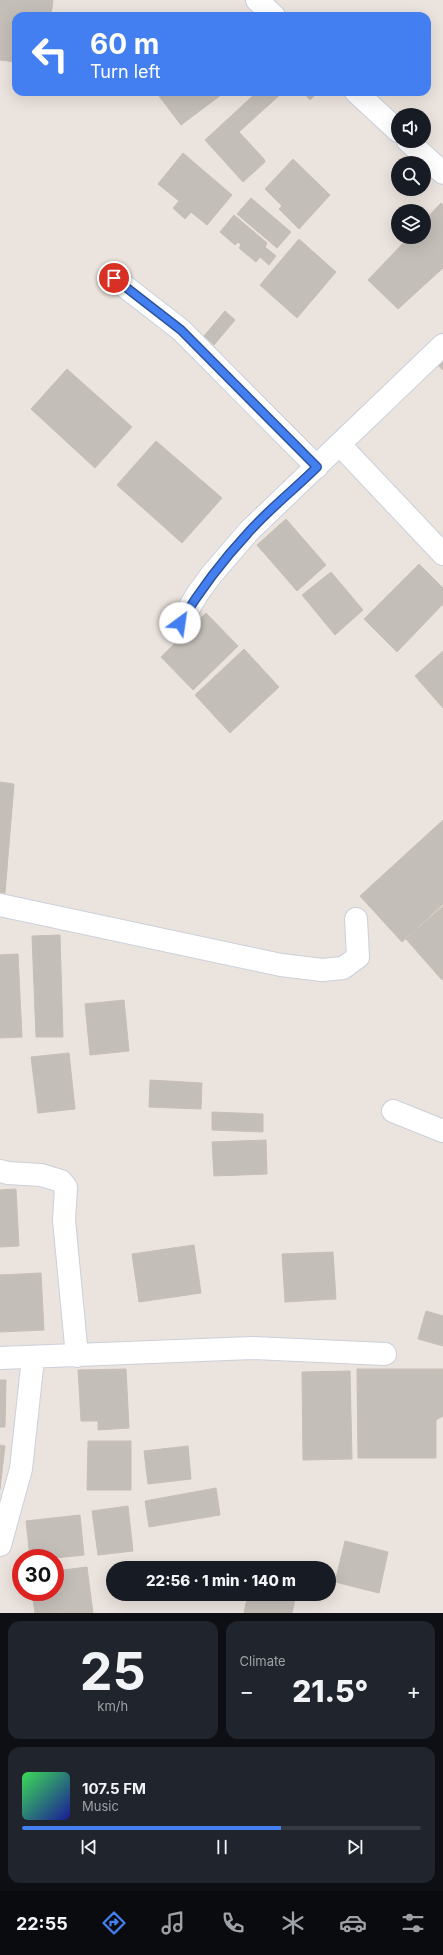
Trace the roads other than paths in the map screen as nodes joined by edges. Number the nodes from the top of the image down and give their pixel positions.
1 (257, 0) edge
2 (270, 12) edge
3 (360, 96) edge
4 (391, 124) edge
5 (416, 148) edge
6 (443, 173) edge
7 (114, 278) dead end
8 (443, 345) edge
9 (341, 446) junction
10 (317, 467) junction
11 (443, 554) edge
12 (180, 623) dead end
13 (0, 905) edge
14 (356, 919) dead end
15 (392, 1111) dead end
16 (443, 1131) edge
17 (0, 1171) edge
18 (384, 1354) dead end
19 (77, 1356) junction
20 (0, 1358) edge
21 (33, 1358) junction
22 (0, 1545) edge

1 - 2 street
3 - 4 street
5 - 6 street
7 - 10 street
8 - 9 street
9 - 10 street
9 - 11 street
10 - 12 street
13 - 14 street
15 - 16 street
17 - 19 street
18 - 19 street
19 - 21 street
20 - 21 street
21 - 22 street

